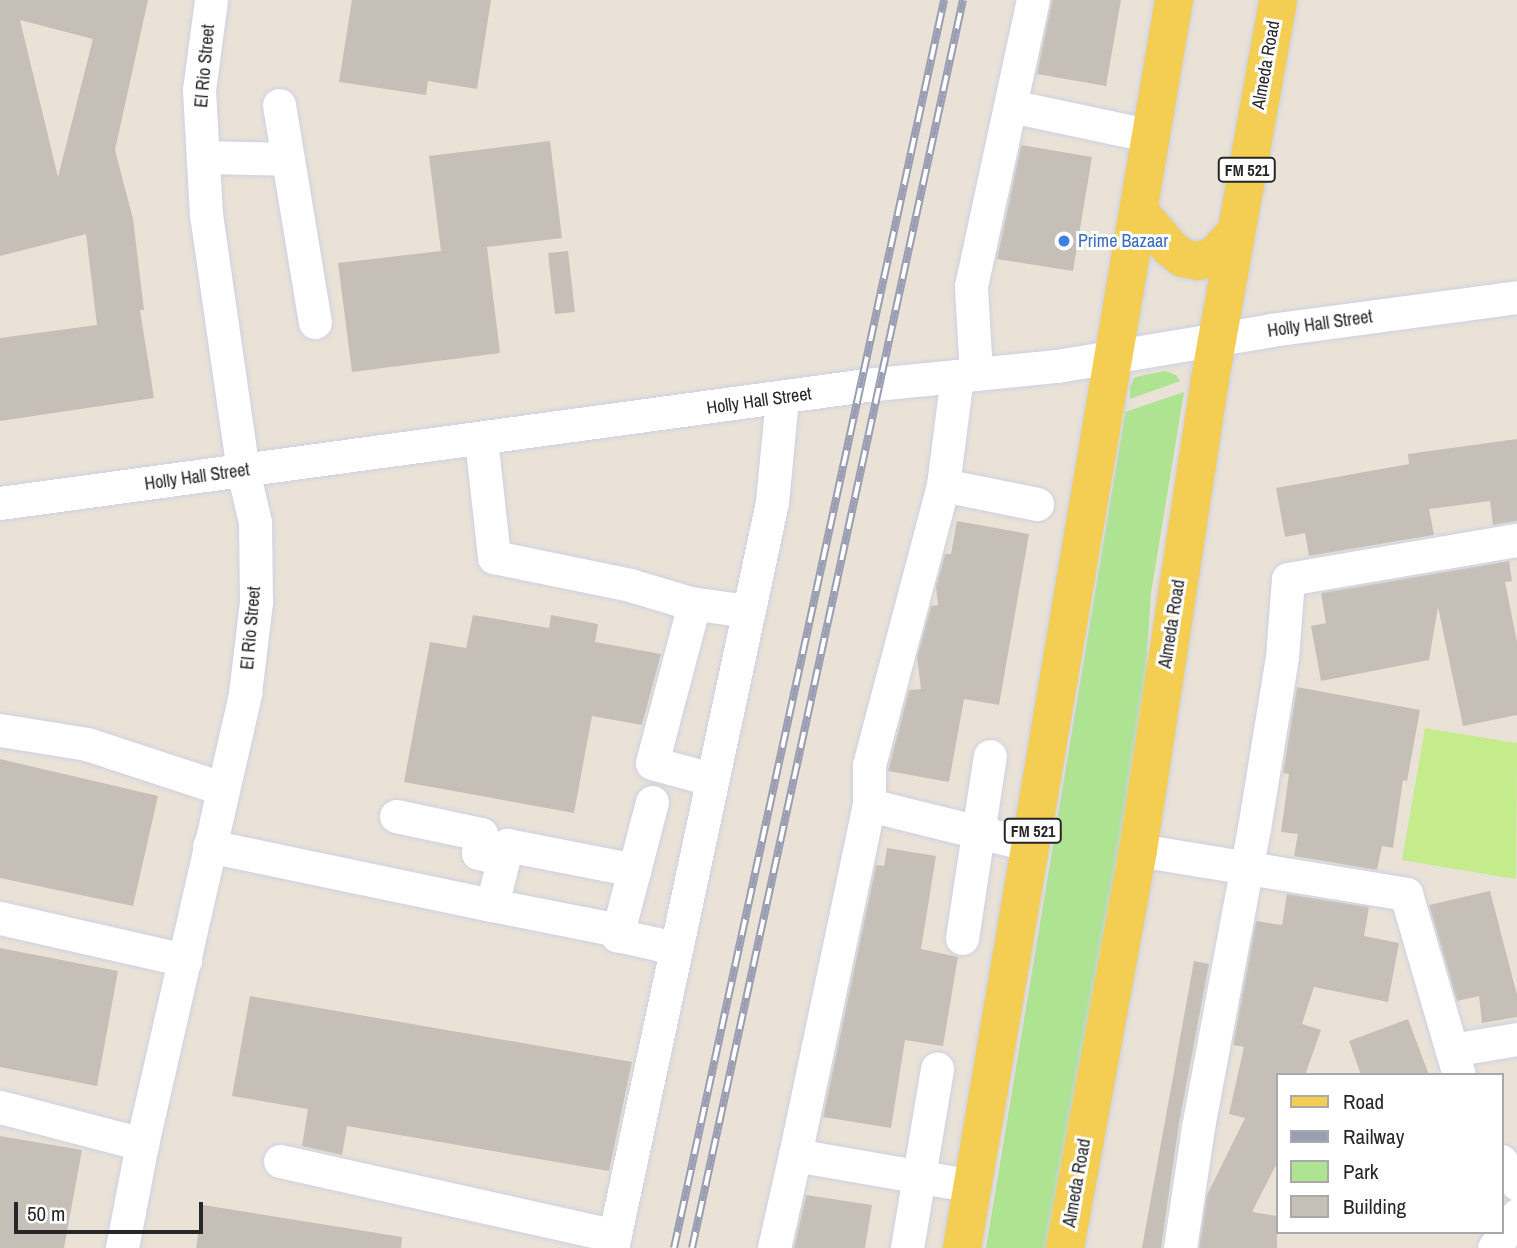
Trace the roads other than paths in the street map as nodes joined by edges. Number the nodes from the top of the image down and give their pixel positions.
1 (211, 0) edge
2 (1033, 0) edge
3 (1174, 0) edge
4 (1278, 0) edge
5 (279, 105) dead end
6 (1011, 106) junction
7 (1152, 136) junction
8 (203, 157) junction
9 (288, 159) junction
10 (1139, 211) junction
11 (1236, 232) junction
12 (1517, 297) edge
13 (315, 322) dead end
14 (1217, 340) junction
15 (1114, 357) junction
16 (967, 375) junction
17 (782, 398) junction
18 (481, 439) junction
19 (243, 471) junction
20 (943, 485) junction
21 (0, 503) edge
22 (1037, 504) dead end
23 (1517, 540) edge
24 (694, 604) junction
25 (748, 611) junction
26 (0, 730) edge
27 (990, 756) dead end
28 (711, 779) junction
29 (221, 788) junction
30 (652, 802) dead end
31 (869, 805) junction
32 (396, 816) dead end
33 (980, 832) junction
34 (1031, 845) junction
35 (209, 846) junction
36 (1138, 849) junction
37 (503, 859) junction
38 (1247, 869) junction
39 (635, 870) junction
40 (492, 905) junction
41 (0, 918) edge
42 (618, 930) junction
43 (962, 938) dead end
44 (675, 948) junction
45 (185, 960) junction
46 (1517, 1038) edge
47 (1456, 1062) edge
48 (937, 1068) dead end
49 (0, 1107) edge
50 (142, 1144) junction
51 (794, 1155) junction
52 (280, 1161) dead end
53 (1503, 1164) edge
54 (919, 1177) junction
55 (1517, 1184) edge
56 (973, 1186) junction
57 (1517, 1215) edge
58 (614, 1242) edge
59 (122, 1248) edge
60 (775, 1248) edge
61 (907, 1248) edge
62 (962, 1248) edge
63 (1065, 1248) edge
64 (1180, 1248) edge
65 (1494, 1248) edge

1 - 8 street, El Rio Street
2 - 6 street
3 - 7 main road, FM 521
4 - 11 main road, Almeda Road / FM 521
5 - 9 street
6 - 7 street
6 - 16 street
7 - 10 main road, FM 521
8 - 9 street
8 - 19 street, El Rio Street
9 - 13 street
10 - 11 main road
10 - 15 main road, FM 521
11 - 14 main road, Almeda Road / FM 521
12 - 14 street, Holly Hall Street
14 - 15 street, Holly Hall Street
14 - 36 main road, Almeda Road / FM 521
15 - 16 street, Holly Hall Street
15 - 34 main road, FM 521
16 - 17 street, Holly Hall Street
16 - 20 street
17 - 18 street, Holly Hall Street
17 - 25 street
18 - 19 street, Holly Hall Street
18 - 24 street
19 - 21 street, Holly Hall Street
19 - 29 street, El Rio Street
20 - 22 street
20 - 31 street
23 - 38 street
24 - 25 street
24 - 28 street
25 - 28 street
26 - 29 street
27 - 33 street
28 - 44 street
29 - 35 street, El Rio Street
30 - 39 street
31 - 33 street
31 - 51 street
32 - 37 street
33 - 34 street
33 - 43 street
34 - 56 main road, FM 521
35 - 40 street
35 - 45 street, El Rio Street
36 - 38 street
36 - 63 main road, Almeda Road / FM 521
37 - 39 street
37 - 40 street
38 - 47 street
38 - 64 street
39 - 42 street
40 - 42 street
41 - 45 street
42 - 44 street
44 - 58 street
45 - 50 street, El Rio Street
46 - 47 street
48 - 54 street
49 - 50 street
50 - 59 street, El Rio Street
51 - 54 street
51 - 60 street
52 - 58 street
53 - 55 street
54 - 56 street
54 - 61 street
56 - 62 main road, FM 521
57 - 65 street

